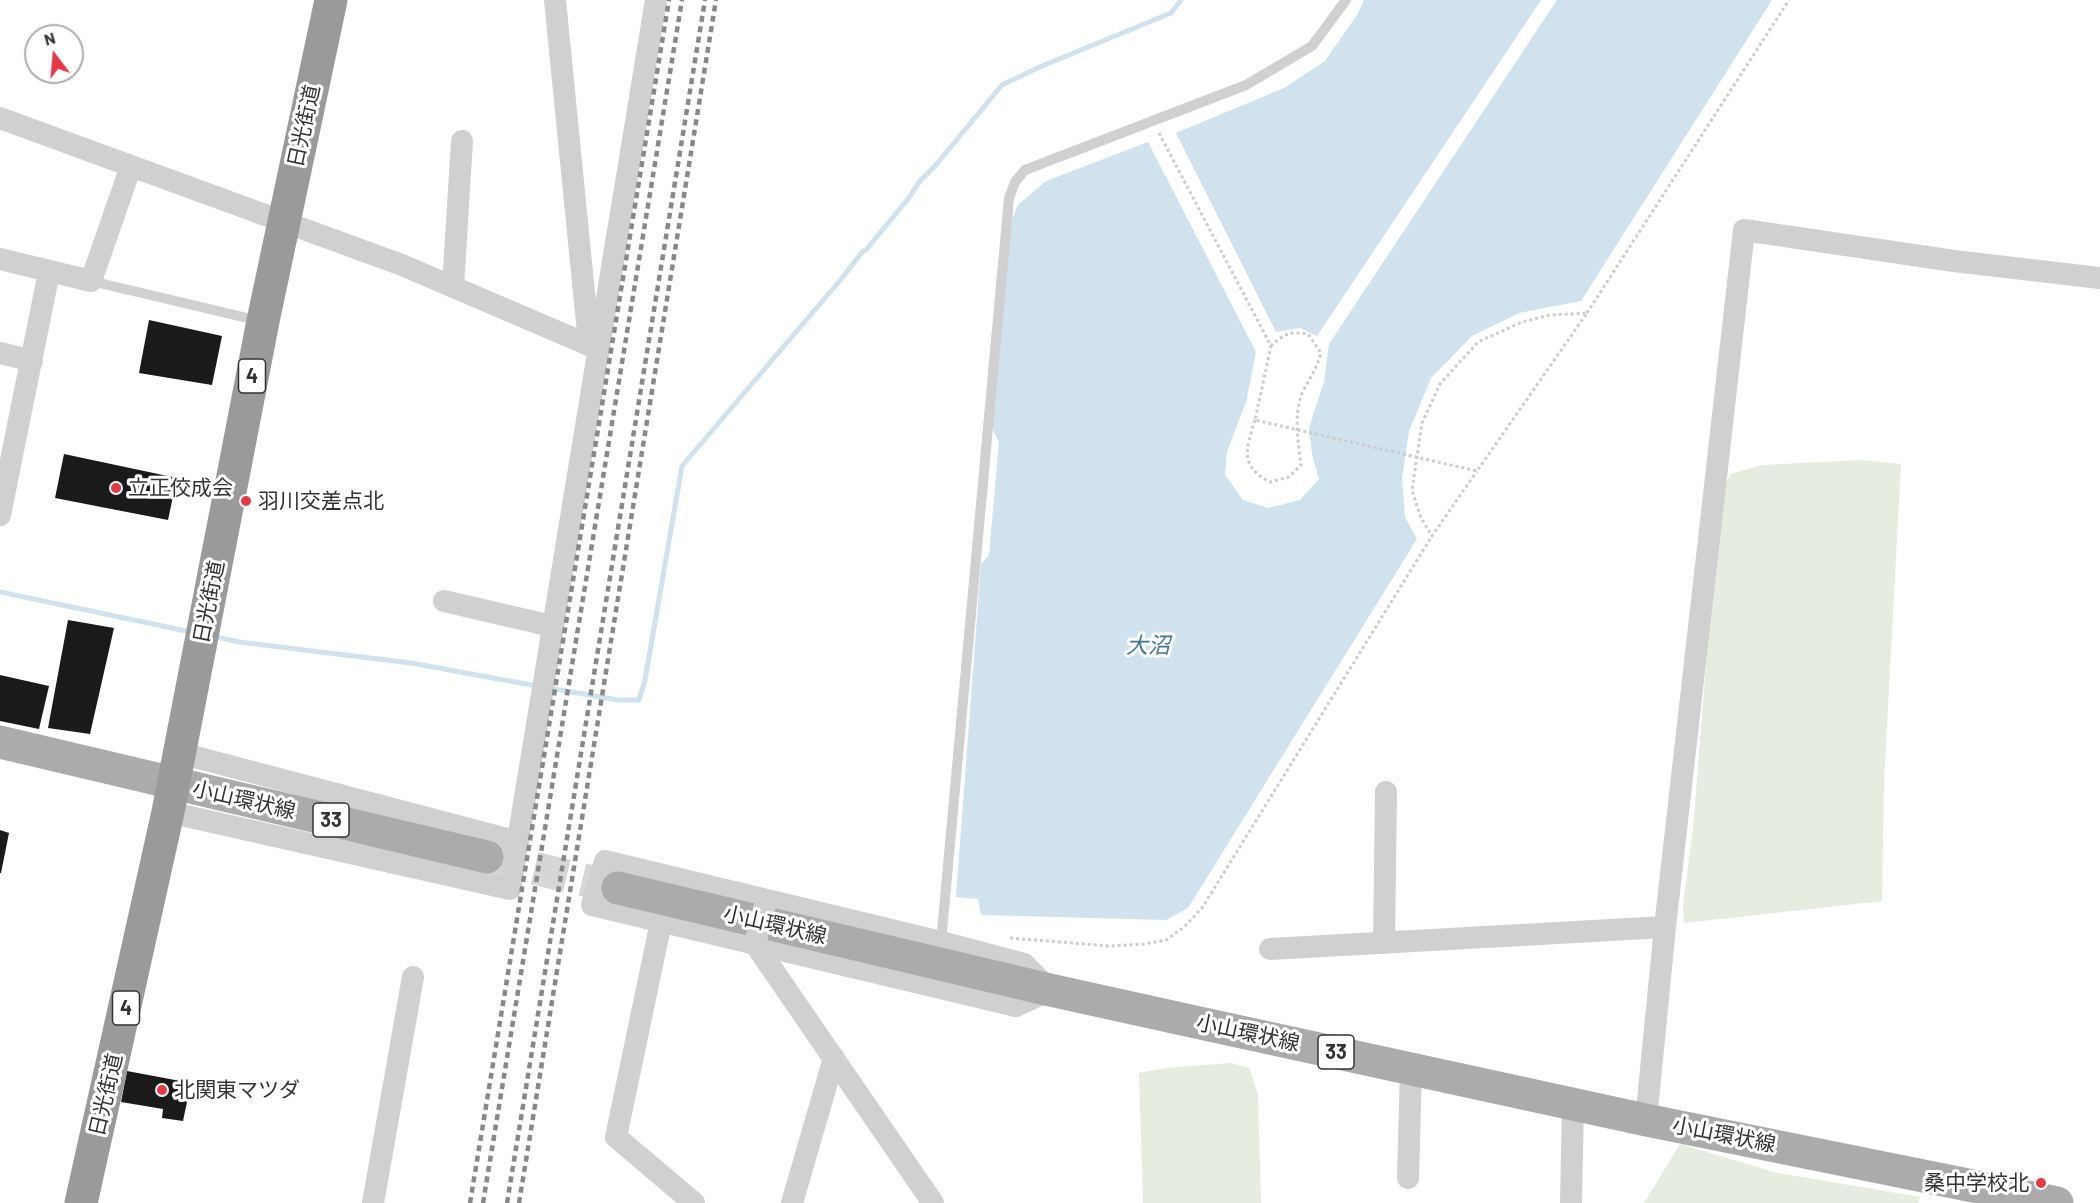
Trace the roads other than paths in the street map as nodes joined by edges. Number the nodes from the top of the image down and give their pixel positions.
1 (331, 0) edge
2 (555, 0) edge
3 (656, 0) edge
4 (1346, 0) edge
5 (0, 118) edge
6 (462, 141) dead end
7 (131, 166) junction
8 (284, 222) junction
9 (0, 259) edge
10 (49, 273) junction
11 (2100, 278) edge
12 (91, 281) junction
13 (453, 287) junction
14 (263, 321) junction
15 (598, 349) junction
16 (0, 353) edge
17 (32, 361) junction
18 (0, 515) edge
19 (444, 601) dead end
20 (552, 626) junction
21 (0, 742) edge
22 (174, 783) junction
23 (1386, 792) dead end
24 (518, 842) junction
25 (487, 857) tunnel mouth
26 (618, 888) tunnel mouth
27 (766, 901) junction
28 (661, 922) junction
29 (1665, 927) junction
30 (941, 942) junction
31 (1384, 943) junction
32 (755, 944) junction
33 (1270, 949) dead end
34 (413, 977) dead end
35 (1050, 990) junction
36 (834, 1058) junction
37 (1411, 1069) junction
38 (1573, 1104) junction
39 (1646, 1120) junction
40 (1408, 1178) dead end
41 (81, 1203) edge
42 (373, 1203) edge
43 (694, 1203) edge
44 (792, 1203) edge
45 (933, 1203) edge
46 (1571, 1203) edge
47 (2057, 1203) edge

1 - 8 highway, 日光街道 / 4
2 - 15 street
3 - 15 street
4 - 30 lane
5 - 7 street
6 - 13 street
7 - 8 street
7 - 12 street
8 - 13 street
8 - 14 highway, 日光街道 / 4
9 - 10 street
10 - 12 street
10 - 17 street
11 - 29 street
12 - 14 lane
13 - 15 street
14 - 22 highway, 日光街道 / 4
15 - 20 street
16 - 17 street
17 - 18 street
19 - 20 street
20 - 24 street
21 - 22 main road, 小山環状線 / 33
22 - 24 street
22 - 24 street
22 - 25 main road, 小山環状線 / 33
22 - 41 highway, 日光街道 / 4
23 - 31 street
26 - 35 main road, 小山環状線 / 33
27 - 28 street
27 - 30 street
27 - 32 street, bridge
28 - 32 street
28 - 43 street
29 - 31 street
29 - 39 street
30 - 35 street
31 - 33 street
32 - 35 street
32 - 36 street
34 - 42 street
35 - 37 main road, 小山環状線 / 33
36 - 44 street
36 - 45 street
37 - 38 main road, 小山環状線 / 33
37 - 40 street
38 - 39 main road, 小山環状線 / 33
38 - 46 street
39 - 47 main road, 小山環状線 / 33

